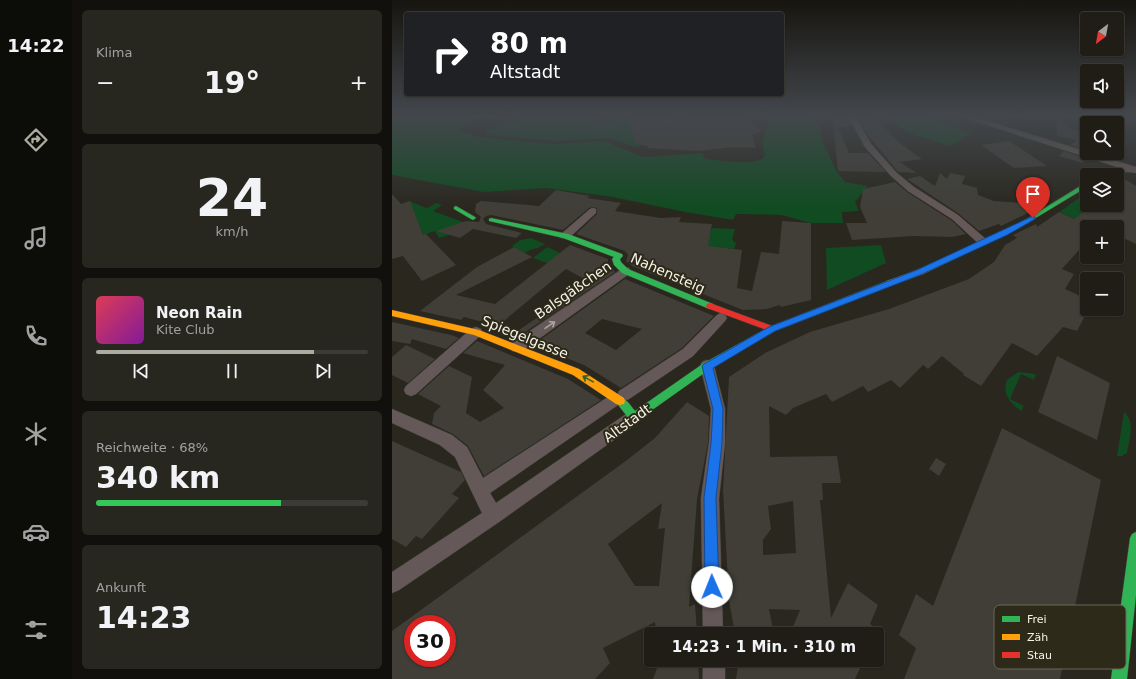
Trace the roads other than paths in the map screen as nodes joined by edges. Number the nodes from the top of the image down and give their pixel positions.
1 (870, 147) edge
2 (1061, 147) edge
3 (1133, 169) edge
4 (1080, 188) edge
5 (456, 208) dead end
6 (593, 211) dead end
7 (473, 218) dead end
8 (492, 220) dead end
9 (565, 236) junction
10 (983, 242) junction
11 (625, 271) junction
12 (392, 313) edge
13 (722, 318) dead end
14 (772, 329) junction
15 (476, 332) junction
16 (517, 347) junction
17 (707, 366) junction
18 (411, 390) dead end
19 (392, 416) edge
20 (634, 417) junction
21 (486, 486) dead end
22 (493, 516) junction
23 (1136, 538) edge
24 (392, 583) edge
25 (1126, 621) edge
26 (713, 627) edge
27 (714, 667) edge
28 (1120, 669) edge
29 (714, 679) edge
30 (1119, 679) edge

1 - 10 street
2 - 3 street
4 - 10 street, Altstadt
5 - 7 street
6 - 9 street
8 - 9 street, Nahensteig
9 - 11 street, Nahensteig
10 - 14 street, Altstadt
11 - 14 street, Nahensteig
16 -> 11 street, Balsgäßchen
12 - 15 street, Spiegelgasse
13 - 21 street, Altstadt
14 - 17 street, Altstadt
15 - 16 street, Spiegelgasse
15 - 18 street
20 -> 16 street, Spiegelgasse
17 - 20 street, Altstadt
17 - 26 street
19 - 22 street
20 - 22 street, Altstadt
22 - 24 street, Altstadt
23 - 25 street
27 - 29 street
28 - 30 street

